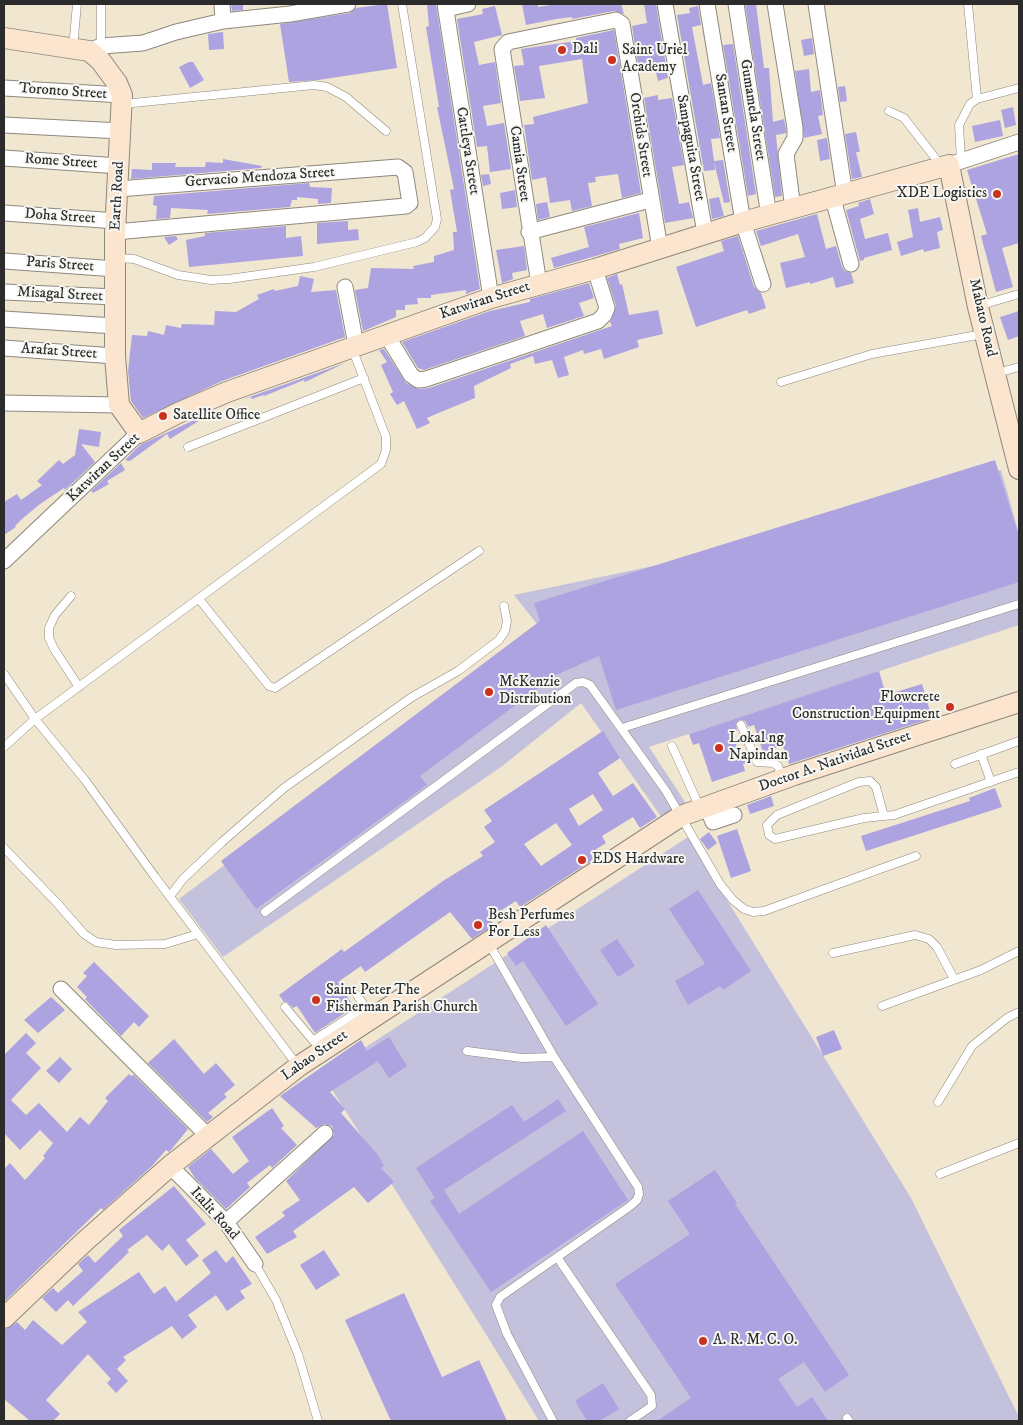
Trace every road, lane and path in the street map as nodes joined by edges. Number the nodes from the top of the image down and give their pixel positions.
1 (77, 4) edge
2 (101, 4) edge
3 (222, 4) edge
4 (348, 4) edge
5 (402, 4) edge
6 (468, 4) edge
7 (665, 4) edge
8 (707, 4) edge
9 (736, 4) edge
10 (775, 4) edge
11 (816, 4) edge
12 (968, 4) edge
13 (446, 6) edge
14 (223, 21) junction
15 (620, 22) joint
16 (4, 38) edge
17 (88, 48) junction
18 (4, 88) edge
19 (1019, 88) edge
20 (977, 99) junction
21 (122, 100) junction
22 (890, 111) dead end
23 (4, 125) edge
24 (122, 131) junction
25 (386, 131) dead end
26 (1019, 142) edge
27 (4, 158) edge
28 (950, 165) junction
29 (119, 166) junction
30 (402, 168) joint
31 (118, 189) junction
32 (839, 197) junction
33 (650, 200) junction
34 (793, 209) junction
35 (4, 213) edge
36 (769, 216) junction
37 (743, 222) junction
38 (116, 226) junction
39 (529, 232) junction
40 (705, 233) junction
41 (660, 248) junction
42 (4, 261) edge
43 (116, 264) junction
44 (851, 264) dead end
45 (595, 269) junction
46 (539, 284) junction
47 (763, 284) dead end
48 (345, 287) dead end
49 (4, 292) edge
50 (1019, 294) edge
51 (116, 297) junction
52 (491, 298) junction
53 (978, 306) junction
54 (4, 319) edge
55 (115, 326) junction
56 (386, 334) junction
57 (985, 334) junction
58 (354, 345) junction
59 (4, 348) edge
60 (114, 356) junction
61 (1019, 367) edge
62 (995, 373) junction
63 (364, 378) junction
64 (782, 382) dead end
65 (4, 403) edge
66 (119, 405) junction
67 (139, 434) junction
68 (188, 447) dead end
69 (1019, 469) edge
70 (479, 551) dead end
71 (4, 561) edge
72 (71, 596) dead end
73 (199, 599) junction
74 (1019, 604) edge
75 (504, 606) dead end
76 (4, 674) edge
77 (79, 687) junction
78 (1019, 702) edge
79 (35, 720) junction
80 (741, 725) dead end
81 (622, 728) junction
82 (1019, 741) edge
83 (672, 746) dead end
84 (4, 748) edge
85 (981, 754) junction
86 (955, 764) dead end
87 (1019, 772) edge
88 (783, 779) junction
89 (991, 782) junction
90 (703, 808) junction
91 (734, 815) dead end
92 (681, 816) junction
93 (884, 816) junction
94 (4, 848) edge
95 (916, 856) dead end
96 (170, 896) junction
97 (265, 912) dead end
98 (198, 934) junction
99 (488, 942) junction
100 (1019, 951) edge
101 (833, 953) dead end
102 (954, 979) junction
103 (61, 989) dead end
104 (357, 995) dead end
105 (882, 1006) dead end
106 (285, 1007) dead end
107 (368, 1012) junction
108 (1019, 1012) edge
109 (317, 1045) junction
110 (466, 1051) dead end
111 (554, 1058) junction
112 (298, 1066) junction
113 (938, 1102) dead end
114 (325, 1133) dead end
115 (207, 1135) junction
116 (1019, 1143) edge
117 (170, 1166) junction
118 (940, 1174) dead end
119 (226, 1222) junction
120 (557, 1257) junction
121 (255, 1264) joint
122 (4, 1318) edge
123 (318, 1421) edge
124 (553, 1421) edge
125 (630, 1421) edge

1 - 17 lane
2 - 17 lane
3 - 14 street
4 - 14 street
5 - 43 lane
6 - 13 street
7 - 40 street, Sampaguita Street
8 - 37 street, Santan Street
9 - 36 street, Gumamela Street
10 - 34 street
11 - 32 street
12 - 20 lane
13 - 52 street, Cattleya Street
14 - 17 street
15 - 33 street, Orchids Street
15 - 39 street, Camia Street
16 - 17 street
17 - 21 street
18 - 21 street, Toronto Street
19 - 20 lane
20 - 28 lane
21 - 24 street, Earth Road
21 - 25 lane
22 - 28 lane
23 - 24 street
24 - 29 street, Earth Road
26 - 28 street, Katwiran Street
27 - 29 street, Rome Street
28 - 32 street, Katwiran Street
28 - 53 street, Mabato Road
29 - 31 street, Earth Road
30 - 31 street, Gervacio Mendoza Street
30 - 38 street, Doha Street
31 - 38 street, Earth Road
32 - 34 street, Katwiran Street
32 - 44 street
33 - 39 street
33 - 41 street, Orchids Street
34 - 36 street, Katwiran Street
35 - 38 street, Doha Street
36 - 37 street, Katwiran Street
37 - 40 street, Katwiran Street
37 - 47 street, Santan Street
38 - 43 street, Earth Road
39 - 46 street, Camia Street
40 - 41 street, Katwiran Street
41 - 45 street, Katwiran Street
42 - 43 street, Paris Street
43 - 51 street, Earth Road
45 - 46 street, Katwiran Street
45 - 56 street
46 - 52 street, Katwiran Street
48 - 58 street
49 - 51 street, Misagal Street
50 - 53 lane
51 - 55 street, Earth Road
52 - 56 street, Katwiran Street
53 - 57 street, Mabato Road
54 - 55 street
55 - 60 street, Earth Road
56 - 58 street, Katwiran Street
57 - 62 street, Mabato Road
57 - 64 lane
58 - 63 lane
58 - 67 street, Katwiran Street
59 - 60 street, Arafat Street
60 - 66 street, Earth Road
61 - 62 lane
62 - 69 street, Mabato Road
63 - 68 lane
63 - 73 lane
65 - 66 street
66 - 67 street, Earth Road
67 - 71 street, Katwiran Street
70 - 73 lane
72 - 77 lane
73 - 77 lane
74 - 81 lane
75 - 96 lane
76 - 79 lane
77 - 79 lane
78 - 88 street, Doctor A. Natividad Street
79 - 84 lane
79 - 96 lane
80 - 88 lane
81 - 92 lane
81 - 97 lane
82 - 85 lane
83 - 90 lane
85 - 86 lane
85 - 89 lane
87 - 89 lane
88 - 90 street, Doctor A. Natividad Street
89 - 93 lane
90 - 91 street
90 - 92 street, Doctor A. Natividad Street
92 - 95 lane
92 - 99 street, Labao Street
93 - 93 lane
94 - 98 lane
96 - 98 lane
98 - 112 lane
99 - 107 street, Labao Street
99 - 111 lane
100 - 102 lane
101 - 102 lane
102 - 105 lane
103 - 115 street
104 - 107 lane
106 - 109 lane
107 - 109 street, Labao Street
108 - 113 lane
109 - 112 street, Labao Street
110 - 111 lane
111 - 120 lane
112 - 115 street, Labao Street
114 - 119 street
115 - 117 street, Labao Street
116 - 118 lane
117 - 119 street, Italit Road
117 - 122 street, Labao Street
119 - 121 street, Italit Road
120 - 124 lane
120 - 125 lane
121 - 123 lane

